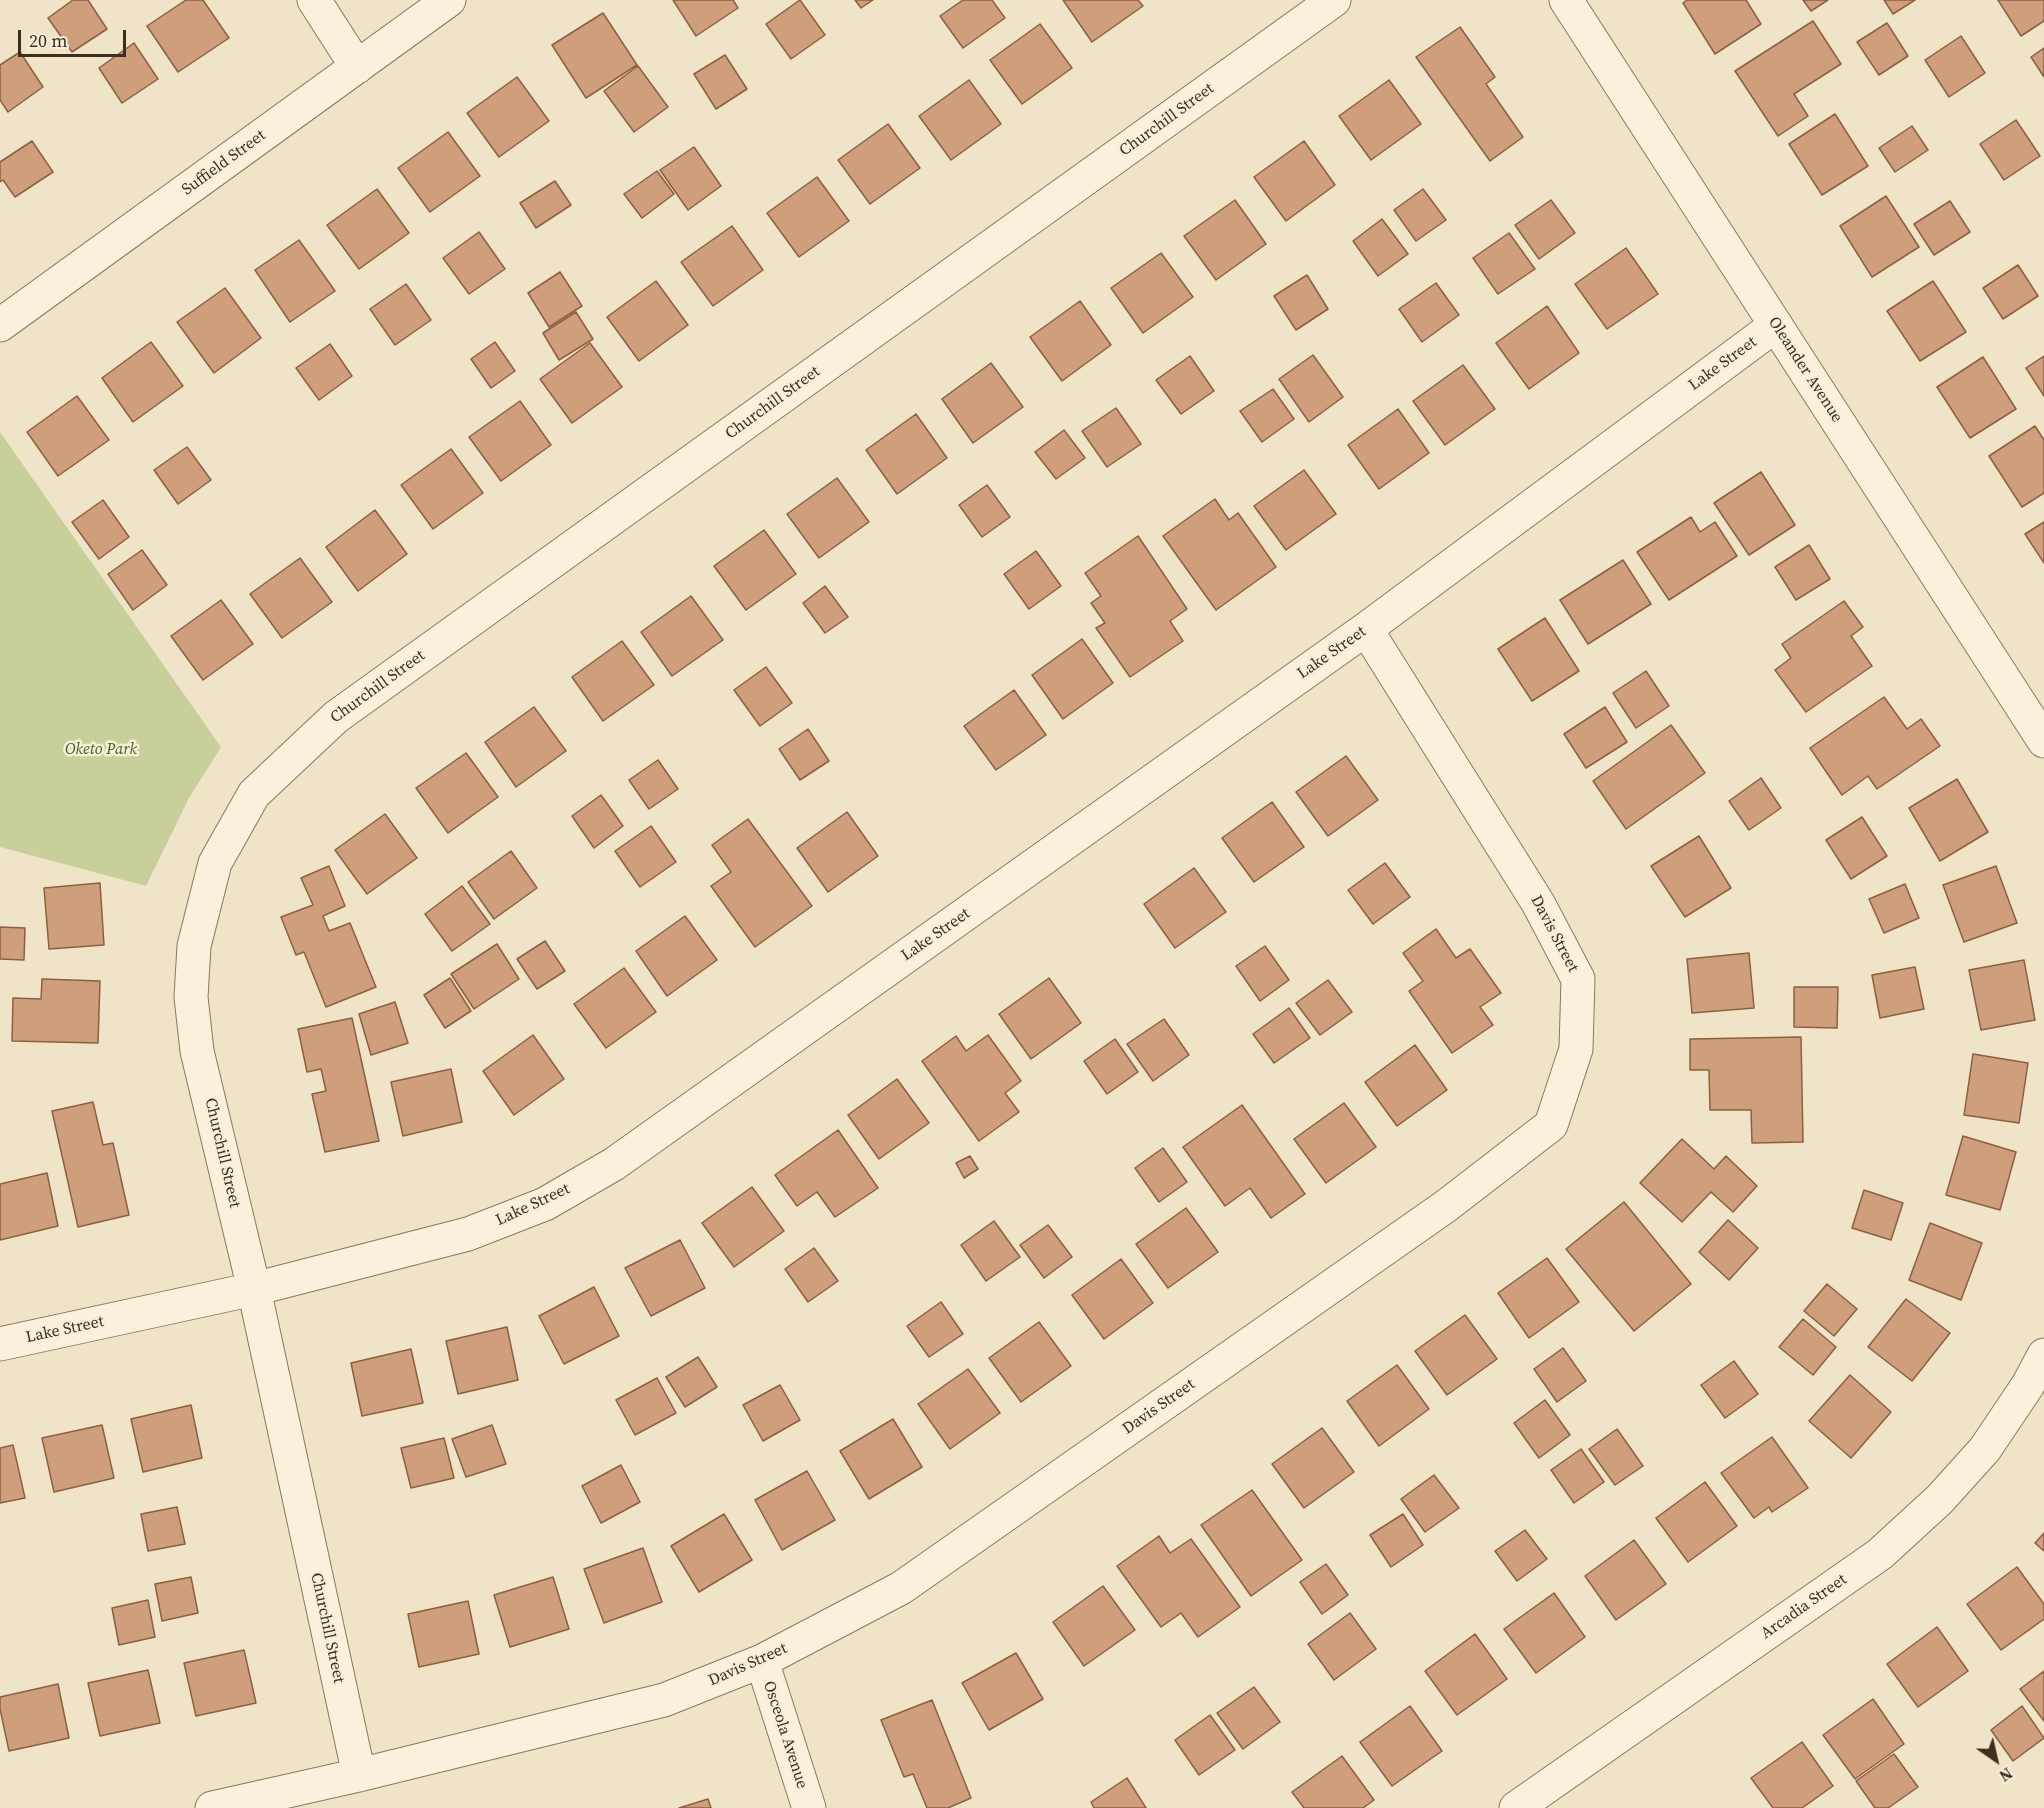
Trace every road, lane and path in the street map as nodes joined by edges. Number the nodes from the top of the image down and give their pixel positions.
1 (314, 0) edge
2 (449, 0) edge
3 (1334, 0) edge
4 (1566, 0) edge
5 (357, 67) junction
6 (0, 325) edge
7 (1776, 325) junction
8 (1366, 629) junction
9 (2044, 741) edge
10 (255, 1289) junction
11 (0, 1344) edge
12 (2044, 1355) edge
13 (762, 1661) junction
14 (359, 1775) junction
15 (212, 1808) edge
16 (809, 1808) edge
17 (1516, 1808) edge

1 - 5 street
2 - 5 street, Suffield Street
3 - 10 street, Churchill Street
4 - 7 street, Oleander Avenue
5 - 6 street, Suffield Street
7 - 8 street, Lake Street
7 - 9 street, Oleander Avenue
8 - 10 street, Lake Street
8 - 13 street, Davis Street
10 - 11 street, Lake Street
10 - 14 street, Churchill Street
12 - 17 street, Arcadia Street
13 - 14 street, Davis Street
13 - 16 street, Osceola Avenue
14 - 15 street, Davis Street

